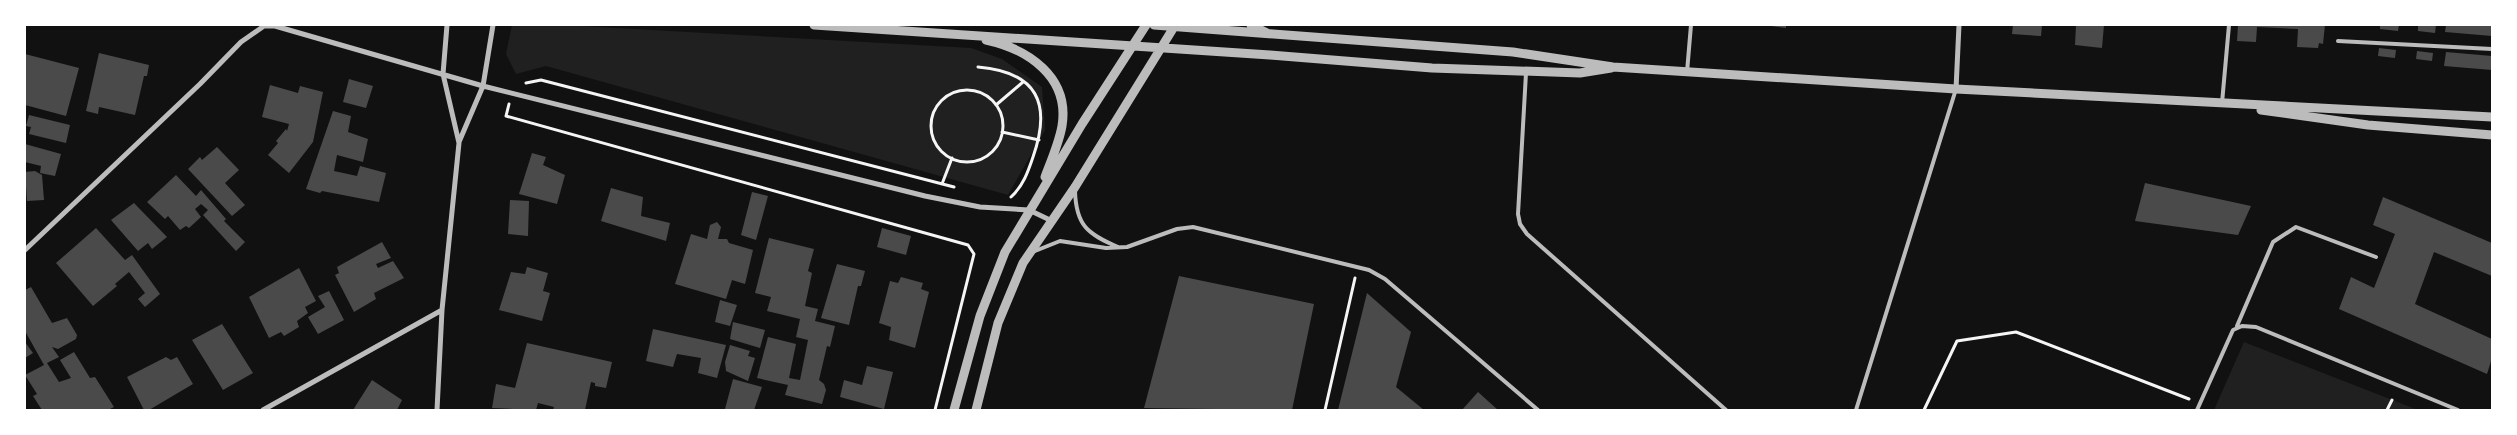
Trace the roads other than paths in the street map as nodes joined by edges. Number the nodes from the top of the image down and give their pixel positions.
1 (447, 25) edge
2 (493, 25) edge
3 (814, 25) edge
4 (1146, 25) edge
5 (1154, 25) edge
6 (1251, 25) edge
7 (1691, 25) edge
8 (1959, 25) edge
9 (2229, 25) edge
10 (1174, 26) edge
11 (951, 33) junction
12 (1272, 35) junction
13 (2338, 41) dead end
14 (1134, 46) junction
15 (1160, 49) junction
16 (2492, 49) edge
17 (1613, 67) junction
18 (1526, 70) junction
19 (1687, 72) junction
20 (443, 74) junction
21 (484, 86) junction
22 (1956, 89) junction
23 (2225, 103) junction
24 (2492, 118) edge
25 (2492, 135) edge
26 (459, 143) junction
27 (1075, 187) junction
28 (1042, 189) junction
29 (1029, 210) junction
30 (1052, 221) junction
31 (1120, 248) junction
32 (25, 250) edge
33 (1029, 253) junction
34 (2376, 257) dead end
35 (442, 310) junction
36 (2237, 326) junction
37 (263, 410) edge
38 (437, 410) edge
39 (954, 410) edge
40 (976, 410) edge
41 (1538, 410) edge
42 (1726, 410) edge
43 (1856, 410) edge
44 (2197, 410) edge
45 (2458, 410) edge

1 - 20 street
2 - 21 street
3 - 11 street
4 - 14 street
5 - 10 street
6 - 12 street
7 - 19 lane
8 - 22 street
9 - 23 lane
10 - 12 street
10 - 15 street
11 - 14 street
11 - 28 street
12 - 17 street
13 - 16 lane
14 - 15 street
14 - 28 street
15 - 18 street
15 - 27 street
17 - 18 street
17 - 19 street
18 - 42 lane
19 - 22 street
20 - 21 street
20 - 26 street
20 - 32 street
21 - 26 street
21 - 29 street
22 - 23 street
22 - 43 lane
23 - 24 street
23 - 25 street
26 - 35 street
27 - 30 street
27 - 31 lane
28 - 29 street
29 - 30 street
29 - 39 street
30 - 33 street
31 - 33 lane
31 - 41 lane
33 - 40 street
34 - 36 lane
35 - 37 street
35 - 38 street
36 - 44 lane
36 - 45 lane

